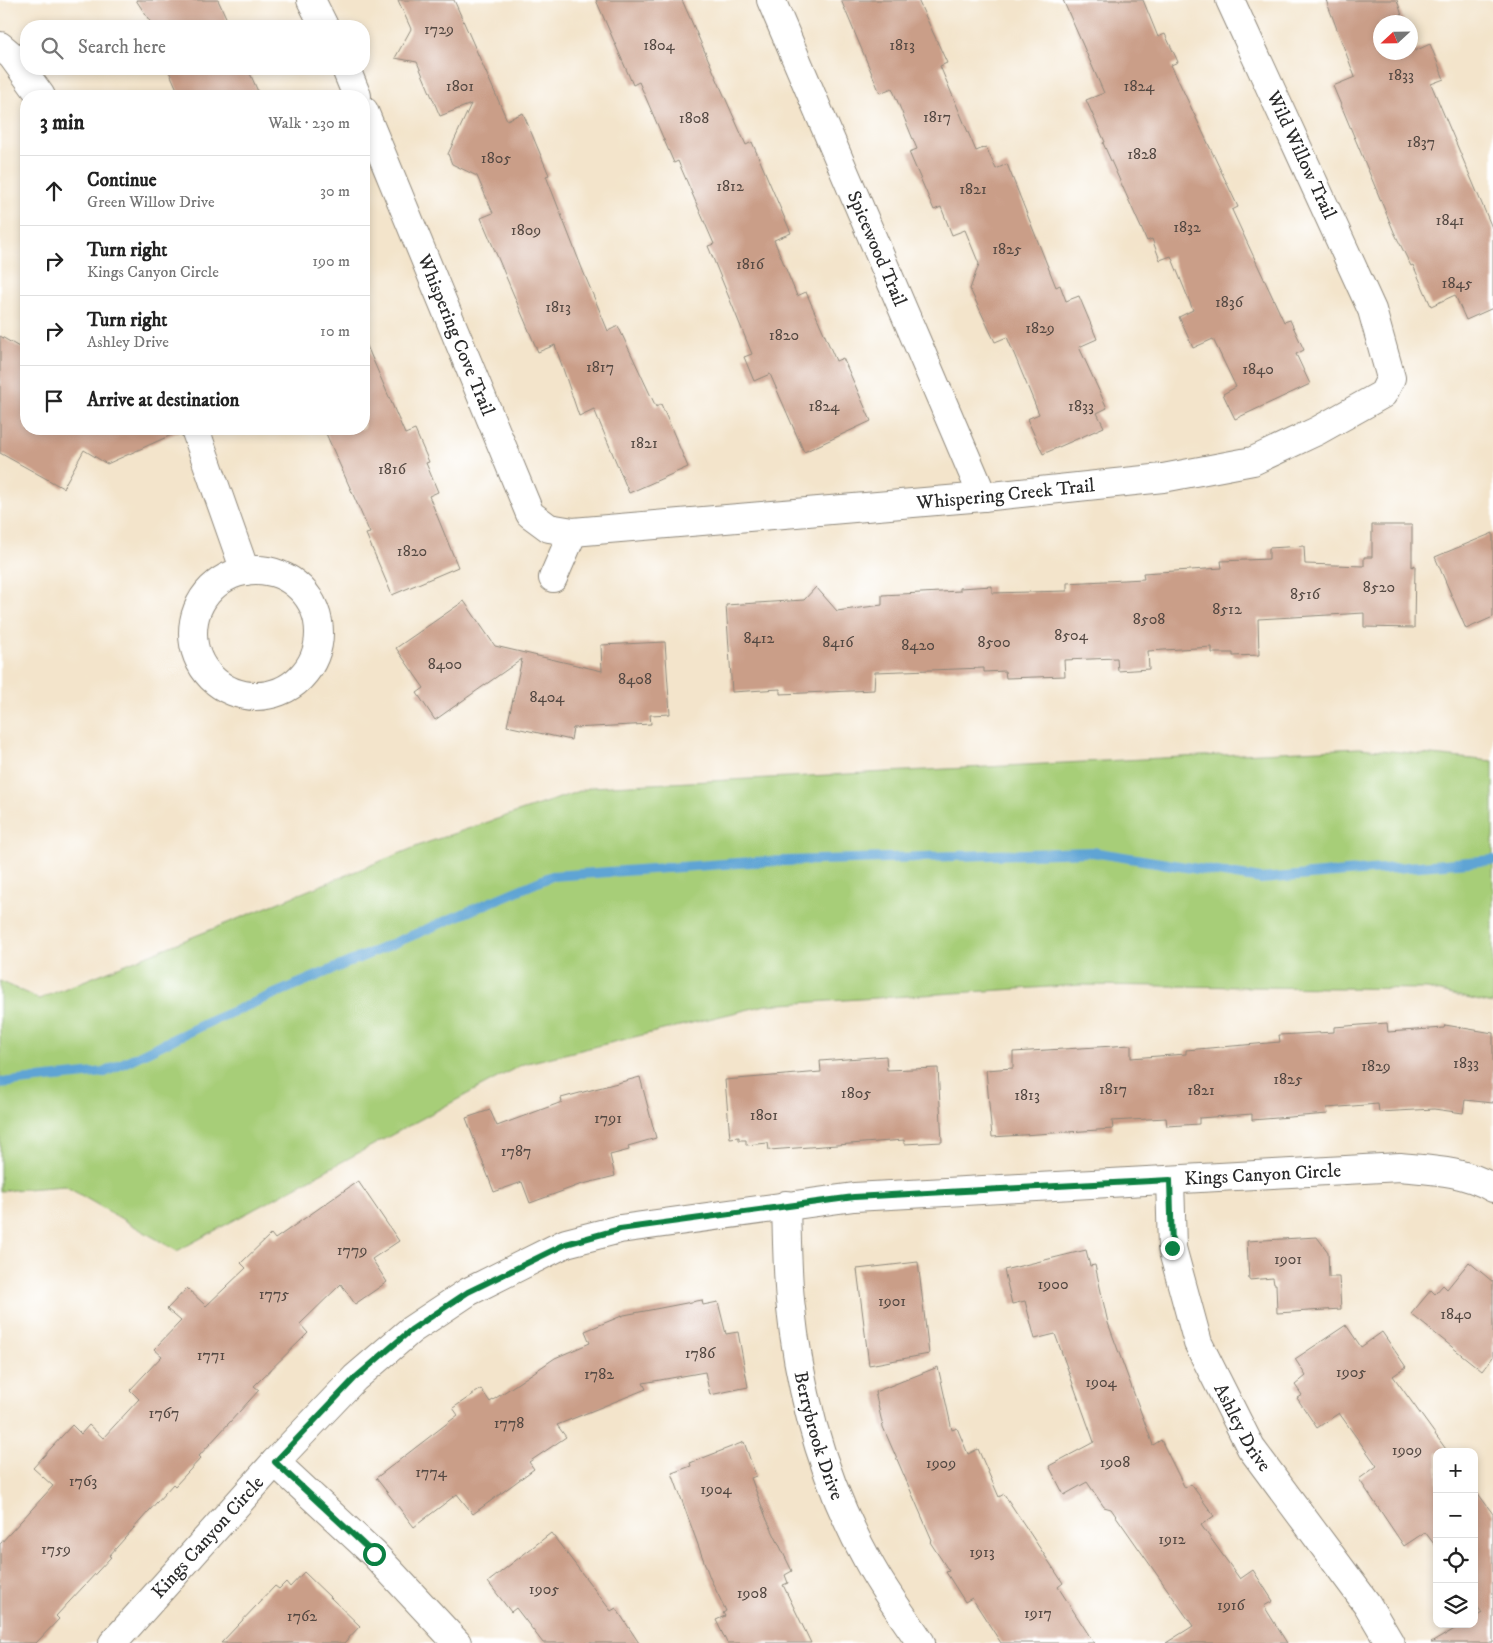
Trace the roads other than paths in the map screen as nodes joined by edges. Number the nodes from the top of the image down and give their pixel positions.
1 (311, 0) edge
2 (771, 0) edge
3 (1230, 0) edge
4 (321, 20) edge
5 (0, 46) edge
6 (20, 67) edge
7 (26, 75) edge
8 (349, 75) edge
9 (37, 90) edge
10 (355, 90) edge
11 (370, 126) edge
12 (1372, 310) joint
13 (197, 435) edge
14 (983, 497) junction
15 (573, 532) junction
16 (244, 570) junction
17 (553, 578) dead end
18 (1170, 1180) junction
19 (1493, 1188) edge
20 (786, 1205) junction
21 (275, 1462) junction
22 (113, 1643) edge
23 (457, 1643) edge
24 (921, 1643) edge
25 (1390, 1643) edge

1 - 4 street
2 - 14 street, Spicewood Trail
3 - 12 street, Wild Willow Trail
5 - 6 street
7 - 9 street
8 - 10 street
11 - 15 street, Whispering Cove Trail
12 - 14 street, Whispering Creek Trail
13 - 16 street
14 - 15 street, Whispering Creek Trail
15 - 17 street
16 - 16 street
18 - 19 street, Kings Canyon Circle
18 - 20 street, Kings Canyon Circle
18 - 25 street, Ashley Drive
20 - 21 street, Kings Canyon Circle
20 - 24 street, Berrybrook Drive
21 - 22 street, Kings Canyon Circle
21 - 23 street

